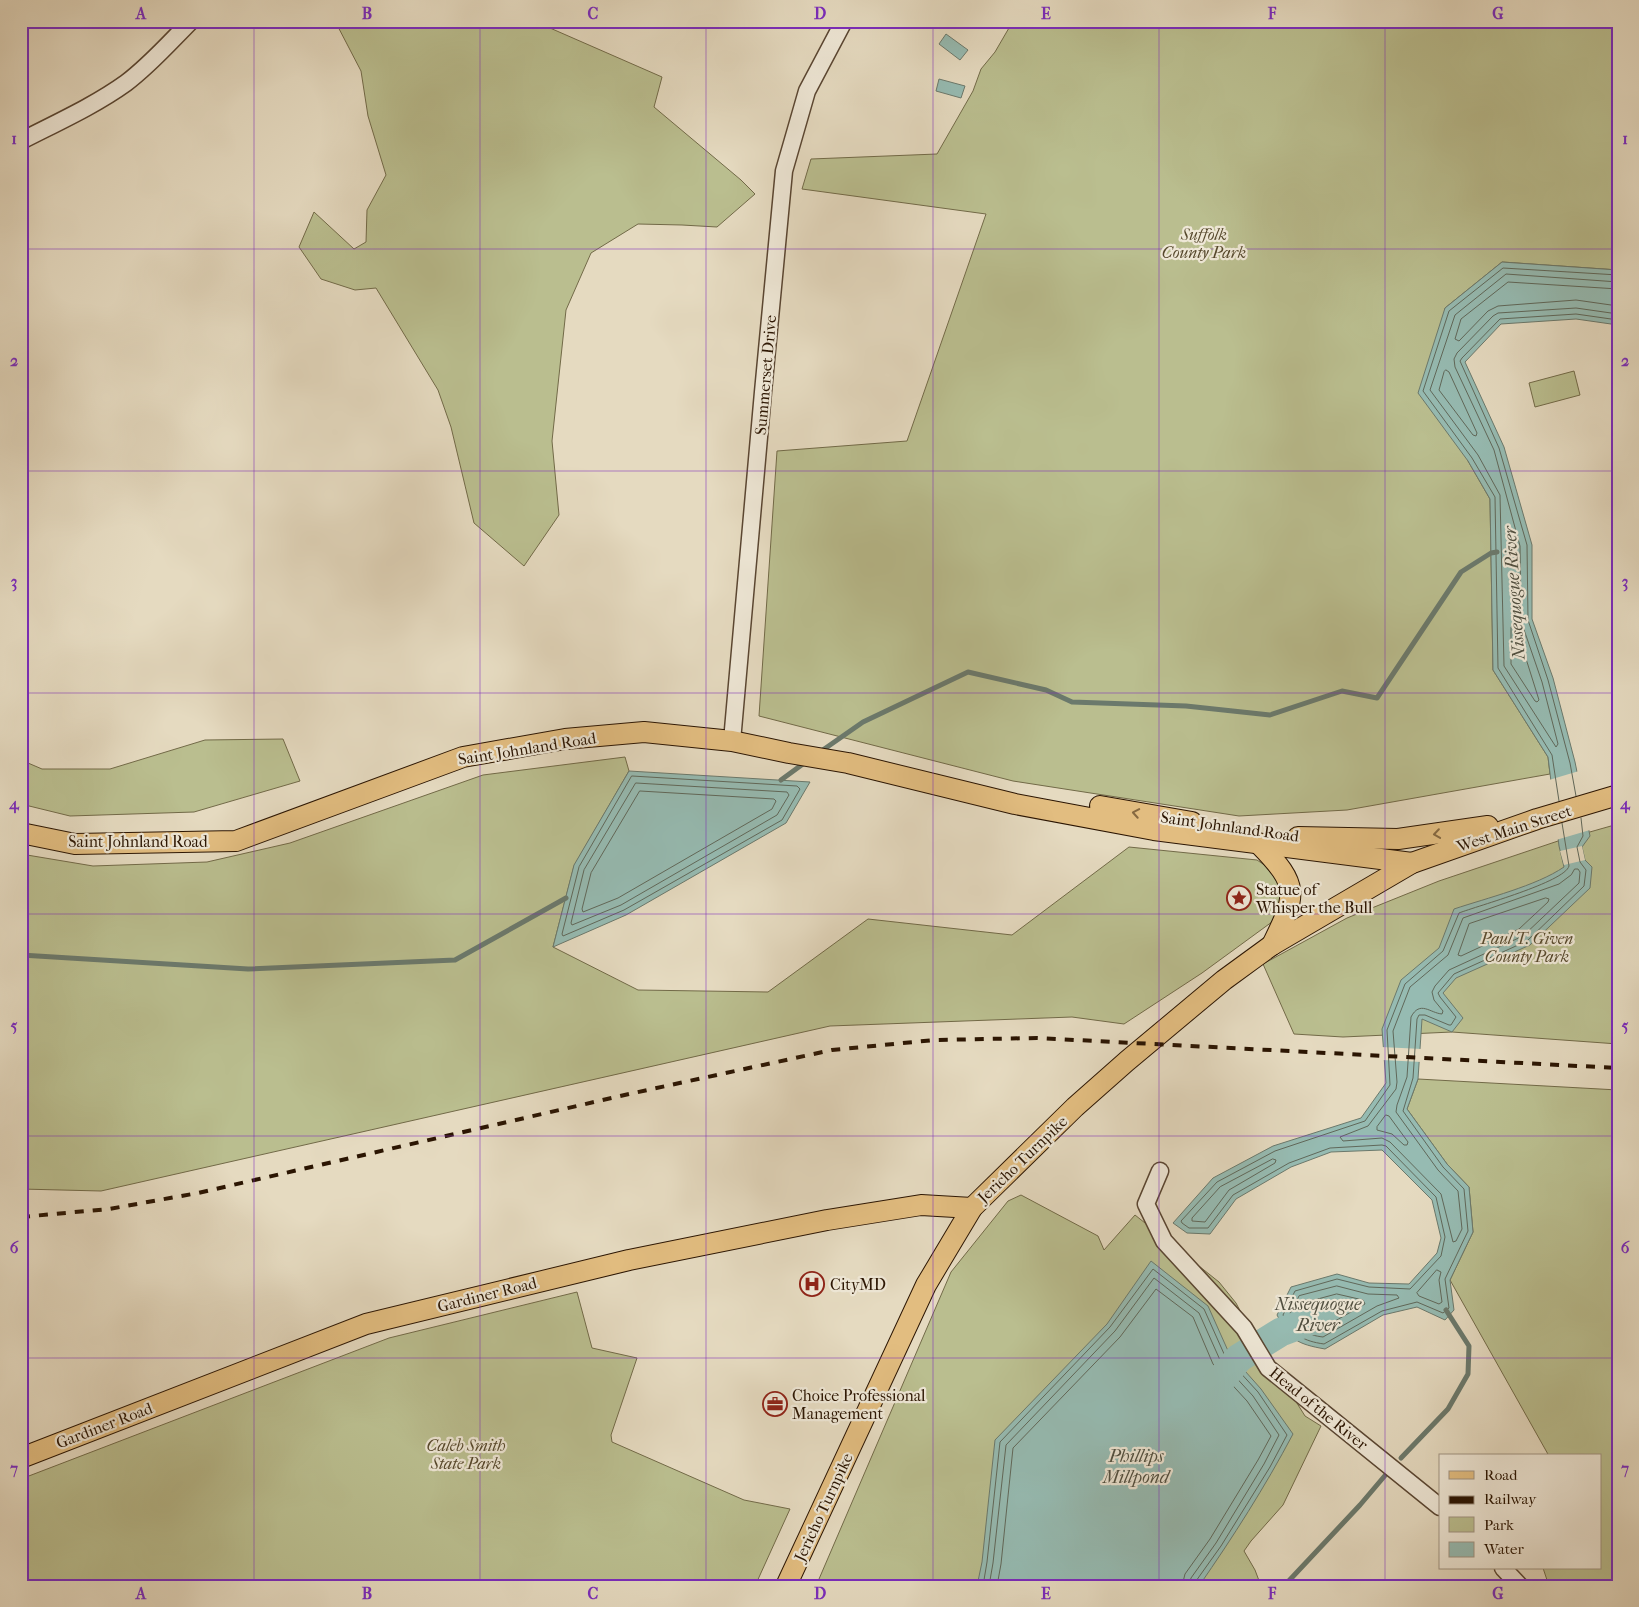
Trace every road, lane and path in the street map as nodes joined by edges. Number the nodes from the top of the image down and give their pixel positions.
1 (191, 21) edge
2 (844, 21) edge
3 (21, 141) edge
4 (732, 741) junction
5 (924, 782) junction
6 (1614, 797) edge
7 (1537, 819) junction
8 (21, 833) edge
9 (1340, 838) junction
10 (1259, 844) junction
11 (1360, 856) junction
12 (1412, 863) junction
13 (1352, 898) junction
14 (1272, 945) junction
15 (1160, 1171) dead end
16 (972, 1208) junction
17 (21, 1458) edge
18 (1439, 1506) edge
19 (1505, 1570) edge
20 (1518, 1584) edge
21 (786, 1586) edge

1 - 3 street
2 - 4 street, Summerset Drive
4 - 5 main road, Saint Johnland Road
4 - 8 main road, Saint Johnland Road
9 -> 5 main road, Saint Johnland Road
5 - 10 main road, Saint Johnland Road
6 - 7 main road, West Main Street
7 -> 9 main road, Saint Johnland Road
7 - 12 main road, West Main Street
9 - 11 main road
10 - 11 main road, Saint Johnland Road
10 - 14 main road
11 - 12 main road, Saint Johnland Road
11 - 13 main road
12 - 13 main road, Jericho Turnpike
13 - 14 main road, Jericho Turnpike
14 - 16 main road, Jericho Turnpike
15 - 18 street, Head of the River
16 - 17 main road, Gardiner Road
16 - 21 main road, Jericho Turnpike
19 - 20 street

